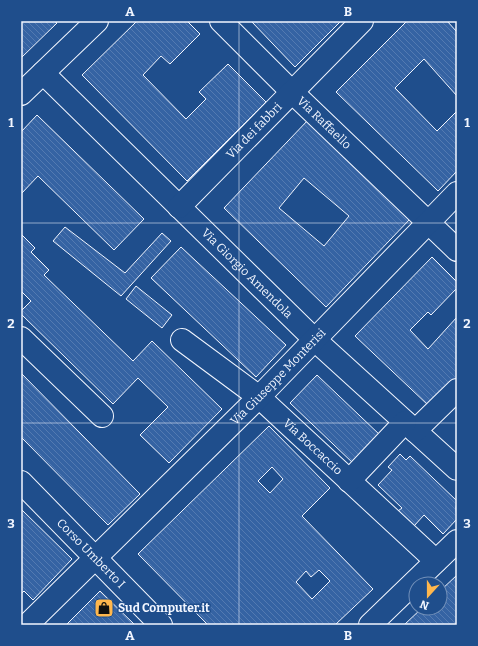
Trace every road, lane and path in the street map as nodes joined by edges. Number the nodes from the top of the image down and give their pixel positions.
1 (97, 21) edge
2 (221, 21) edge
3 (362, 21) edge
4 (43, 73) junction
5 (292, 92) junction
6 (21, 94) edge
7 (457, 193) edge
8 (179, 207) junction
9 (429, 222) junction
10 (457, 250) edge
11 (21, 338) edge
12 (182, 340) dead end
13 (315, 340) junction
14 (457, 390) edge
15 (259, 397) junction
16 (102, 416) dead end
17 (410, 426) junction
18 (457, 469) edge
19 (349, 481) junction
20 (21, 482) edge
21 (457, 541) edge
22 (95, 558) junction
23 (436, 561) junction
24 (27, 625) edge
25 (161, 625) edge
26 (370, 625) edge

1 - 4 street
2 - 5 street, Via Raffaello
3 - 5 street, Via dei fabbri
4 - 6 street
4 - 8 street, Via Giorgio Amendola
5 - 8 street, Via dei fabbri
5 - 9 street, Via Raffaello
7 - 9 street, Via Giuseppe Monterisi
8 - 13 street, Via Giorgio Amendola
9 - 10 street, Via Raffaello
9 - 13 street, Via Giuseppe Monterisi
11 - 16 street
12 - 15 street, Via Boccaccio
13 - 15 street, Via Giuseppe Monterisi
13 - 17 street, Via Giorgio Amendola
14 - 17 street
15 - 19 street, Via Boccaccio
15 - 22 street, Via Giuseppe Monterisi
17 - 18 street, Via Giorgio Amendola
17 - 19 street
19 - 23 street, Via Boccaccio
20 - 22 street, Corso Umberto I
21 - 23 street
22 - 24 street, Via Giuseppe Monterisi
22 - 25 street, Corso Umberto I
23 - 26 street

